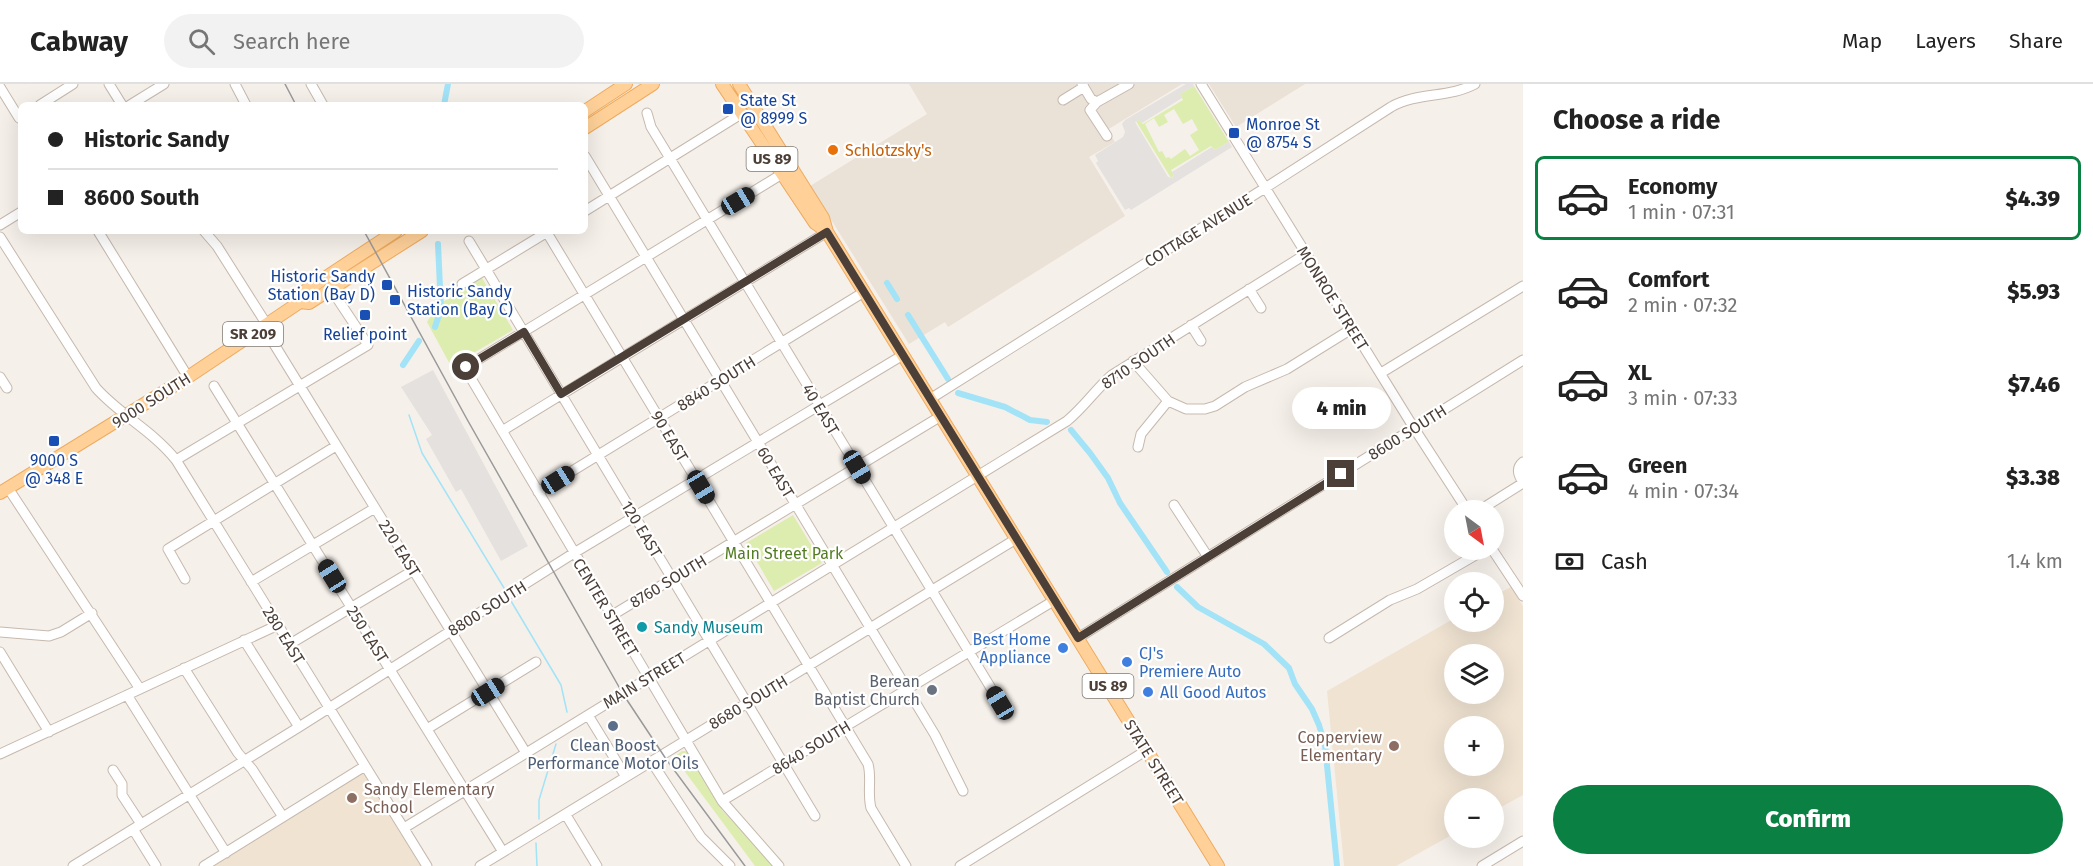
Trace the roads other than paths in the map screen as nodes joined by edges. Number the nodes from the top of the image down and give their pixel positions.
1 (73, 84) edge
2 (109, 84) edge
3 (164, 84) edge
4 (235, 84) edge
5 (311, 84) edge
6 (626, 84) edge
7 (653, 84) edge
8 (722, 84) edge
9 (739, 84) edge
10 (1129, 84) edge
11 (1201, 84) edge
12 (1475, 84) edge
13 (1083, 86) edge
14 (0, 87) edge
15 (1063, 100) dead end
16 (45, 102) edge
17 (120, 102) edge
18 (135, 102) edge
19 (244, 102) edge
20 (320, 102) edge
21 (1097, 102) junction
22 (588, 109) edge
23 (647, 113) dead end
24 (741, 114) junction
25 (18, 115) edge
26 (588, 126) edge
27 (1107, 136) dead end
28 (669, 158) junction
29 (588, 161) edge
30 (782, 174) junction
31 (1265, 188) junction
32 (609, 195) junction
33 (588, 209) edge
34 (18, 214) edge
35 (707, 220) junction
36 (0, 225) edge
37 (826, 231) junction
38 (100, 234) edge
39 (206, 234) edge
40 (391, 234) edge
41 (417, 234) edge
42 (542, 234) edge
43 (549, 234) edge
44 (0, 237) edge
45 (469, 241) dead end
46 (1306, 254) junction
47 (646, 257) junction
48 (487, 269) junction
49 (745, 282) junction
50 (462, 285) dead end
51 (1523, 286) edge
52 (331, 289) junction
53 (1249, 289) junction
54 (864, 292) junction
55 (585, 295) junction
56 (300, 302) junction
57 (1261, 308) dead end
58 (684, 320) junction
59 (267, 325) junction
60 (1191, 325) junction
61 (1353, 328) junction
62 (524, 332) junction
63 (1201, 341) dead end
64 (782, 343) junction
65 (274, 344) dead end
66 (903, 355) junction
67 (622, 357) junction
68 (1523, 360) edge
69 (1134, 361) junction
70 (1380, 373) junction
71 (0, 377) edge
72 (188, 377) junction
73 (720, 380) junction
74 (214, 386) dead end
75 (299, 386) junction
76 (7, 388) dead end
77 (561, 394) junction
78 (930, 399) junction
79 (1168, 401) junction
80 (819, 405) junction
81 (127, 415) junction
82 (941, 416) junction
83 (659, 418) junction
84 (237, 422) junction
85 (1414, 428) junction
86 (502, 431) junction
87 (758, 442) junction
88 (336, 446) junction
89 (1138, 447) dead end
90 (598, 456) junction
91 (176, 460) junction
92 (1521, 465) edge
93 (857, 467) junction
94 (977, 476) junction
95 (697, 479) junction
96 (1523, 482) edge
97 (275, 483) junction
98 (4, 490) edge
99 (538, 492) junction
100 (1461, 500) edge
101 (1495, 500) edge
102 (795, 504) junction
103 (1174, 505) dead end
104 (375, 507) junction
105 (635, 517) junction
106 (213, 521) junction
107 (894, 528) junction
108 (1016, 539) junction
109 (734, 542) junction
110 (313, 545) junction
111 (574, 553) junction
112 (1208, 557) junction
113 (1467, 560) edge
114 (1499, 560) edge
115 (833, 566) junction
116 (414, 570) junction
117 (185, 579) dead end
118 (673, 579) junction
119 (251, 582) junction
120 (932, 590) junction
121 (1523, 596) edge
122 (1055, 600) junction
123 (771, 603) junction
124 (352, 607) junction
125 (92, 613) junction
126 (612, 616) junction
127 (278, 625) junction
128 (870, 627) junction
129 (451, 631) junction
130 (0, 632) edge
131 (1078, 638) junction
132 (1329, 638) dead end
133 (244, 640) junction
134 (710, 640) junction
135 (290, 644) junction
136 (0, 652) edge
137 (969, 652) junction
138 (536, 662) dead end
139 (809, 665) junction
140 (184, 668) junction
141 (390, 669) junction
142 (648, 678) junction
143 (140, 689) junction
144 (907, 689) junction
145 (488, 692) junction
146 (127, 695) junction
147 (747, 702) junction
148 (1000, 703) dead end
149 (329, 708) junction
150 (588, 715) junction
151 (846, 726) junction
152 (299, 727) junction
153 (427, 729) junction
154 (49, 732) junction
155 (685, 740) junction
156 (1147, 750) junction
157 (526, 753) junction
158 (0, 754) edge
159 (244, 761) junction
160 (651, 761) junction
161 (784, 764) junction
162 (365, 766) junction
163 (113, 770) dead end
164 (626, 777) junction
165 (465, 790) junction
166 (963, 790) dead end
167 (189, 795) junction
168 (722, 801) junction
169 (566, 815) junction
170 (815, 816) dead end
171 (283, 817) junction
172 (137, 827) junction
173 (404, 828) junction
174 (1520, 847) edge
175 (503, 852) junction
176 (226, 853) junction
177 (1217, 865) edge
178 (75, 866) edge
179 (156, 866) edge
180 (204, 866) edge
181 (428, 866) edge
182 (480, 866) edge
183 (597, 866) edge
184 (730, 866) edge
185 (779, 866) edge
186 (906, 866) edge
187 (962, 866) edge
188 (1482, 866) edge

1 - 16 street
2 - 17 street
3 - 18 street
4 - 19 street
5 - 20 street
6 - 22 main road
7 - 26 main road
8 - 24 main road, STATE STREET / US 89
9 - 37 main road, STATE STREET / US 89
10 - 21 street
11 - 31 street, MONROE STREET
12 - 31 street, COTTAGE AVENUE
13 - 15 street
13 - 21 street
14 - 25 street
21 - 27 street
23 - 28 street, 40 EAST
24 - 28 street
24 - 30 main road, STATE STREET / US 89
28 - 32 street
28 - 35 street, 40 EAST
29 - 32 street, 60 EAST
30 - 35 street
30 - 37 main road, STATE STREET / US 89
31 - 46 street, MONROE STREET
31 - 78 street, COTTAGE AVENUE
32 - 33 street
32 - 47 street, 60 EAST
34 - 36 street
35 - 47 street
35 - 49 street, 40 EAST
37 - 49 street
37 - 54 main road, STATE STREET / US 89
38 - 72 street
39 - 59 street
40 - 56 main road, 9000 SOUTH / SR 209
41 - 52 main road, 9000 SOUTH / SR 209
42 - 48 street
43 - 55 street, 90 EAST
44 - 81 street, 280 EAST
45 - 48 street, 120 EAST
46 - 53 street, 8710 SOUTH
46 - 61 street, MONROE STREET
47 - 55 street
47 - 58 street, 60 EAST
48 - 50 street
48 - 62 street, 120 EAST
49 - 58 street
49 - 64 street, 40 EAST
51 - 70 street
52 - 56 main road, 9000 SOUTH / SR 209
52 - 75 street
53 - 57 street
53 - 60 street, 8710 SOUTH
54 - 64 street, 8840 SOUTH
54 - 66 main road, STATE STREET / US 89
55 - 62 street
55 - 67 street, 90 EAST
56 - 59 main road, 9000 SOUTH / SR 209
58 - 67 street
58 - 73 street, 60 EAST
59 - 72 main road, 9000 SOUTH / SR 209
60 - 63 street
60 - 69 street, 8710 SOUTH
61 - 70 street, MONROE STREET
61 - 79 street
62 - 77 street, 120 EAST
62 - 86 street, CENTER STREET
64 - 73 street, 8840 SOUTH
64 - 80 street, 40 EAST
65 - 75 street, 220 EAST
66 - 78 main road, STATE STREET / US 89
66 - 80 street, 8800 SOUTH
67 - 77 street
67 - 83 street, 90 EAST
68 - 85 street, 8600 SOUTH
69 - 79 street
69 - 94 street, 8710 SOUTH
70 - 85 street, MONROE STREET
71 - 76 street
72 - 81 main road, 9000 SOUTH / SR 209
73 - 83 street, 8840 SOUTH
73 - 87 street, 60 EAST
74 - 84 street, 250 EAST
75 - 84 street
75 - 88 street, 220 EAST
77 - 86 street
77 - 90 street, 120 EAST
78 - 82 main road, STATE STREET / US 89
79 - 89 street
80 - 87 street, 8800 SOUTH
80 - 93 street, 40 EAST
81 - 91 street, 280 EAST
81 - 98 main road, 9000 SOUTH / SR 209
82 - 93 street, 8760 SOUTH
82 - 94 main road, STATE STREET / US 89
83 - 90 street, 8840 SOUTH
83 - 95 street, 90 EAST
84 - 91 street
84 - 97 street, 250 EAST
85 - 100 street, MONROE STREET
85 - 112 street, 8600 SOUTH
86 - 99 street, CENTER STREET
87 - 95 street, 8800 SOUTH
87 - 102 street, 60 EAST
88 - 97 street
88 - 104 street, 220 EAST
90 - 99 street, 8840 SOUTH
90 - 105 street, 120 EAST
91 - 106 street, 280 EAST
92 - 96 street
93 - 102 street, 8760 SOUTH
93 - 107 street, 40 EAST
94 - 107 street, MAIN STREET
94 - 108 main road, STATE STREET / US 89
95 - 105 street, 8800 SOUTH
95 - 109 street, 90 EAST
96 - 101 street
97 - 106 street
97 - 110 street, 250 EAST
98 - 125 street
99 - 111 street, CENTER STREET
102 - 109 street, 8760 SOUTH
102 - 115 street, 60 EAST
103 - 112 street
104 - 110 street
104 - 116 street, 220 EAST
105 - 111 street, 8800 SOUTH
105 - 118 street, 120 EAST
106 - 117 street
106 - 119 street, 280 EAST
107 - 115 street, MAIN STREET
107 - 120 street, 40 EAST
108 - 120 street, 8680 SOUTH
108 - 122 main road, STATE STREET / US 89
109 - 118 street, 8760 SOUTH
109 - 123 street, 90 EAST
110 - 119 street
110 - 124 street, 250 EAST
111 - 126 street, CENTER STREET
111 - 129 street, 8800 SOUTH
112 - 131 street, 8600 SOUTH
113 - 132 street
114 - 121 street
115 - 123 street, MAIN STREET
115 - 128 street, 60 EAST
116 - 124 street
116 - 129 street, 220 EAST
118 - 126 street, 8760 SOUTH
118 - 134 street, 120 EAST
119 - 127 street, 280 EAST
120 - 128 street, 8680 SOUTH
120 - 137 street, 40 EAST
122 - 131 main road, STATE STREET / US 89
122 - 137 street, 8640 SOUTH
123 - 134 street, MAIN STREET
123 - 139 street, 90 EAST
124 - 135 street
124 - 141 street, 250 EAST
125 - 130 street
125 - 143 street
126 - 142 street, CENTER STREET
127 - 133 street
127 - 135 street, 280 EAST
128 - 139 street, 8680 SOUTH
128 - 144 street, 60 EAST
129 - 141 street, 8800 SOUTH
129 - 145 street, 220 EAST
131 - 156 main road, STATE STREET / US 89
133 - 140 street
133 - 152 street
134 - 142 street, MAIN STREET
134 - 147 street, 120 EAST
135 - 149 street, 280 EAST
136 - 154 street
137 - 144 street, 8640 SOUTH
137 - 148 street, 40 EAST
138 - 145 street
139 - 147 street, 8680 SOUTH
139 - 151 street, 90 EAST
140 - 143 street
140 - 159 street
141 - 149 street, 8800 SOUTH
141 - 153 street, 250 EAST
142 - 150 street, MAIN STREET
142 - 155 street, CENTER STREET
143 - 146 street
144 - 151 street, 8640 SOUTH
144 - 166 street, 60 EAST
145 - 153 street
145 - 157 street, 220 EAST
146 - 154 street
146 - 167 street
147 - 155 street, 8680 SOUTH
147 - 161 street, 120 EAST
149 - 152 street, 8800 SOUTH
149 - 162 street, 280 EAST
150 - 157 street, MAIN STREET
150 - 164 street
151 - 161 street, 8640 SOUTH
151 - 186 street, 90 EAST
152 - 159 street, 8800 SOUTH
153 - 165 street, 250 EAST
154 - 158 street
155 - 160 street, 8680 SOUTH
155 - 168 street, CENTER STREET
156 - 177 main road, STATE STREET / US 89
156 - 187 street
157 - 165 street, MAIN STREET
159 - 167 street, 8800 SOUTH
159 - 171 street
160 - 164 street, 8680 SOUTH
160 - 184 street
161 - 168 street, 8640 SOUTH
161 - 170 street, 120 EAST
162 - 171 street
162 - 173 street, 280 EAST
163 - 172 street
164 - 169 street, 8680 SOUTH
165 - 173 street, MAIN STREET
165 - 175 street, 250 EAST
167 - 172 street, 8800 SOUTH
167 - 176 street
168 - 185 street, CENTER STREET
169 - 175 street, 8680 SOUTH
169 - 183 street
171 - 176 street
172 - 178 street, 8800 SOUTH
172 - 179 street
173 - 181 street, 280 EAST
174 - 188 street
175 - 182 street, 8680 SOUTH
176 - 180 street

